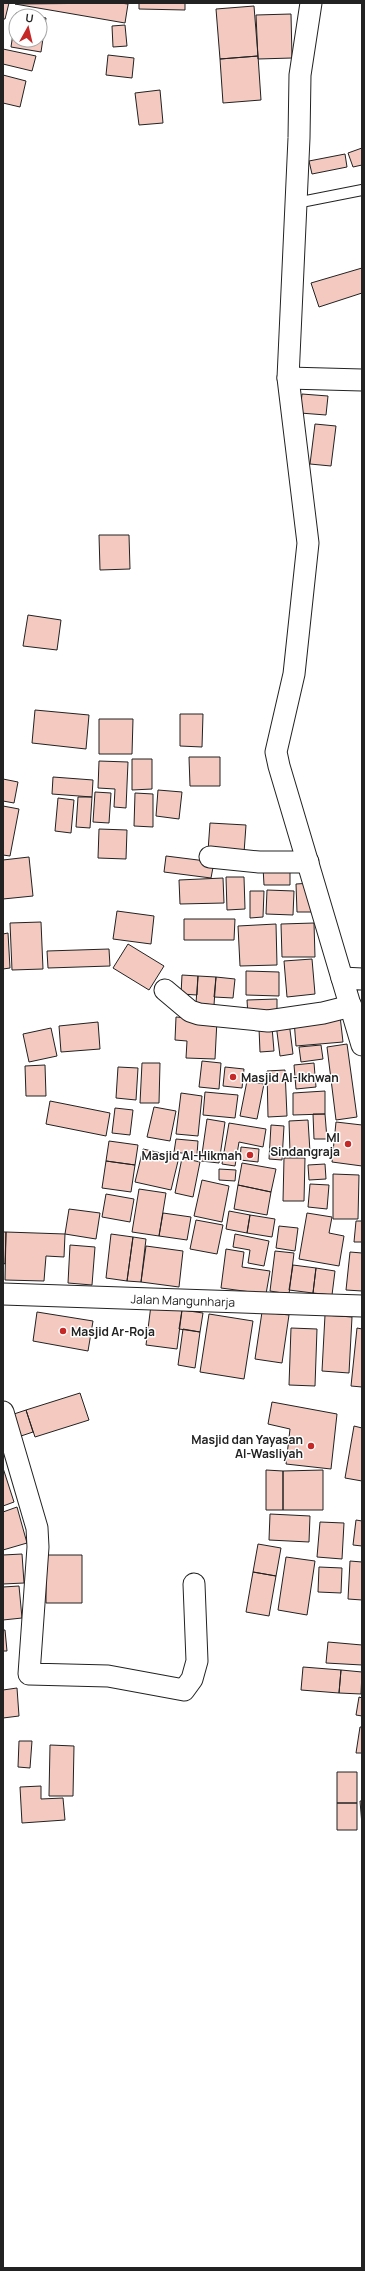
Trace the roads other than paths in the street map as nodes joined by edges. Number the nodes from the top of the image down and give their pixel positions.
1 (311, 3) edge
2 (362, 190) edge
3 (296, 203) junction
4 (288, 378) junction
5 (362, 380) edge
6 (210, 857) dead end
7 (308, 862) junction
8 (352, 978) edge
9 (165, 990) dead end
10 (351, 1006) junction
11 (362, 1045) edge
12 (3, 1294) edge
13 (362, 1306) edge
14 (3, 1412) edge
15 (194, 1584) dead end

1 - 3 street
2 - 3 lane
3 - 4 street
4 - 5 street
4 - 7 street
6 - 7 street
7 - 8 street
8 - 10 street
9 - 10 street
10 - 11 street
12 - 13 street, Jalan Mangunharja
14 - 15 street

